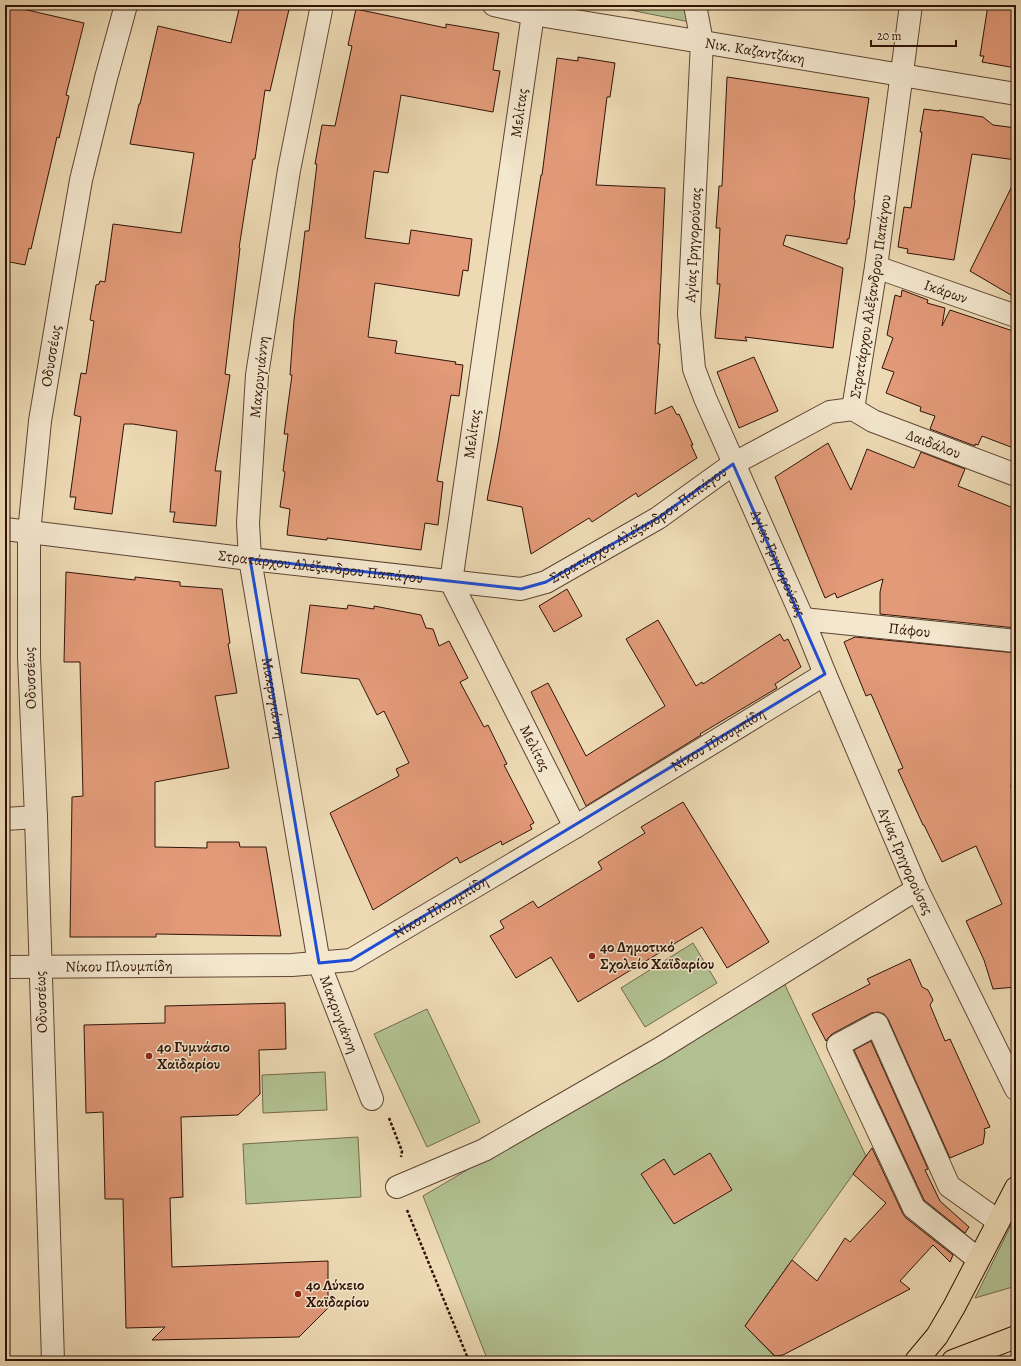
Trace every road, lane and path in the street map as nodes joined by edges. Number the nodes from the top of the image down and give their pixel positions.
1 (126, 5) edge
2 (322, 5) edge
3 (494, 5) edge
4 (695, 5) edge
5 (911, 5) edge
6 (533, 14) junction
7 (702, 42) junction
8 (902, 76) junction
9 (1016, 94) edge
10 (876, 267) junction
11 (1016, 316) edge
12 (853, 409) junction
13 (733, 464) junction
14 (1016, 475) edge
15 (5, 529) edge
16 (29, 533) junction
17 (250, 559) junction
18 (451, 582) junction
19 (803, 620) junction
20 (1016, 641) edge
21 (825, 674) junction
22 (36, 817) junction
23 (5, 818) edge
24 (575, 827) junction
25 (917, 889) junction
26 (319, 963) junction
27 (5, 967) edge
28 (40, 967) junction
29 (1016, 1089) edge
30 (372, 1099) joint
31 (397, 1187) junction
32 (1016, 1188) edge
33 (998, 1221) junction
34 (978, 1259) junction
35 (1016, 1337) edge
36 (53, 1361) edge
37 (468, 1361) edge
38 (916, 1361) edge
39 (953, 1361) edge

1 - 16 street, Οδυσσέως
2 - 17 street, Μακρυγιάννη
3 - 6 street, Νικ. Καζαντζάκη
4 - 7 street, Αγίας Γρηγορούσας
5 - 8 street, Στρατάρχου Αλέξανδρου Παπάγου
6 - 7 street, Νικ. Καζαντζάκη
6 - 18 street, Μελίτας
7 - 8 street, Νικ. Καζαντζάκη
7 - 13 street, Αγίας Γρηγορούσας
8 - 9 street, Νικ. Καζαντζάκη
8 - 10 street, Στρατάρχου Αλέξανδρου Παπάγου
10 - 11 street, Ικάρων
10 - 12 street, Στρατάρχου Αλέξανδρου Παπάγου
12 - 13 street, Στρατάρχου Αλέξανδρου Παπάγου
12 - 14 street, Δαιδάλου
13 - 18 street, Στρατάρχου Αλέξανδρου Παπάγου
13 - 19 street, Αγίας Γρηγορούσας
15 - 16 street, Στρατάρχου Αλέξανδρου Παπάγου
16 - 17 street, Στρατάρχου Αλέξανδρου Παπάγου
16 - 22 street, Οδυσσέως
17 - 18 street, Στρατάρχου Αλέξανδρου Παπάγου
17 - 26 street, Μακρυγιάννη
18 - 24 street, Μελίτας
19 - 20 street, Πάφου
19 - 21 street, Αγίας Γρηγορούσας
21 - 24 street, Νίκου Πλουμπίδη
21 - 25 street, Αγίας Γρηγορούσας
22 - 23 street
22 - 28 street, Οδυσσέως
24 - 26 street, Νίκου Πλουμπίδη
25 - 29 street, Αγίας Γρηγορούσας
25 - 31 street
26 - 28 street, Νίκου Πλουμπίδη
26 - 30 street, Μακρυγιάννη
27 - 28 street, Νίκου Πλουμπίδη
28 - 36 street, Οδυσσέως
30 - 31 path
31 - 37 path
32 - 33 highway
33 - 34 highway
33 - 34 street
34 - 38 highway
35 - 39 highway

